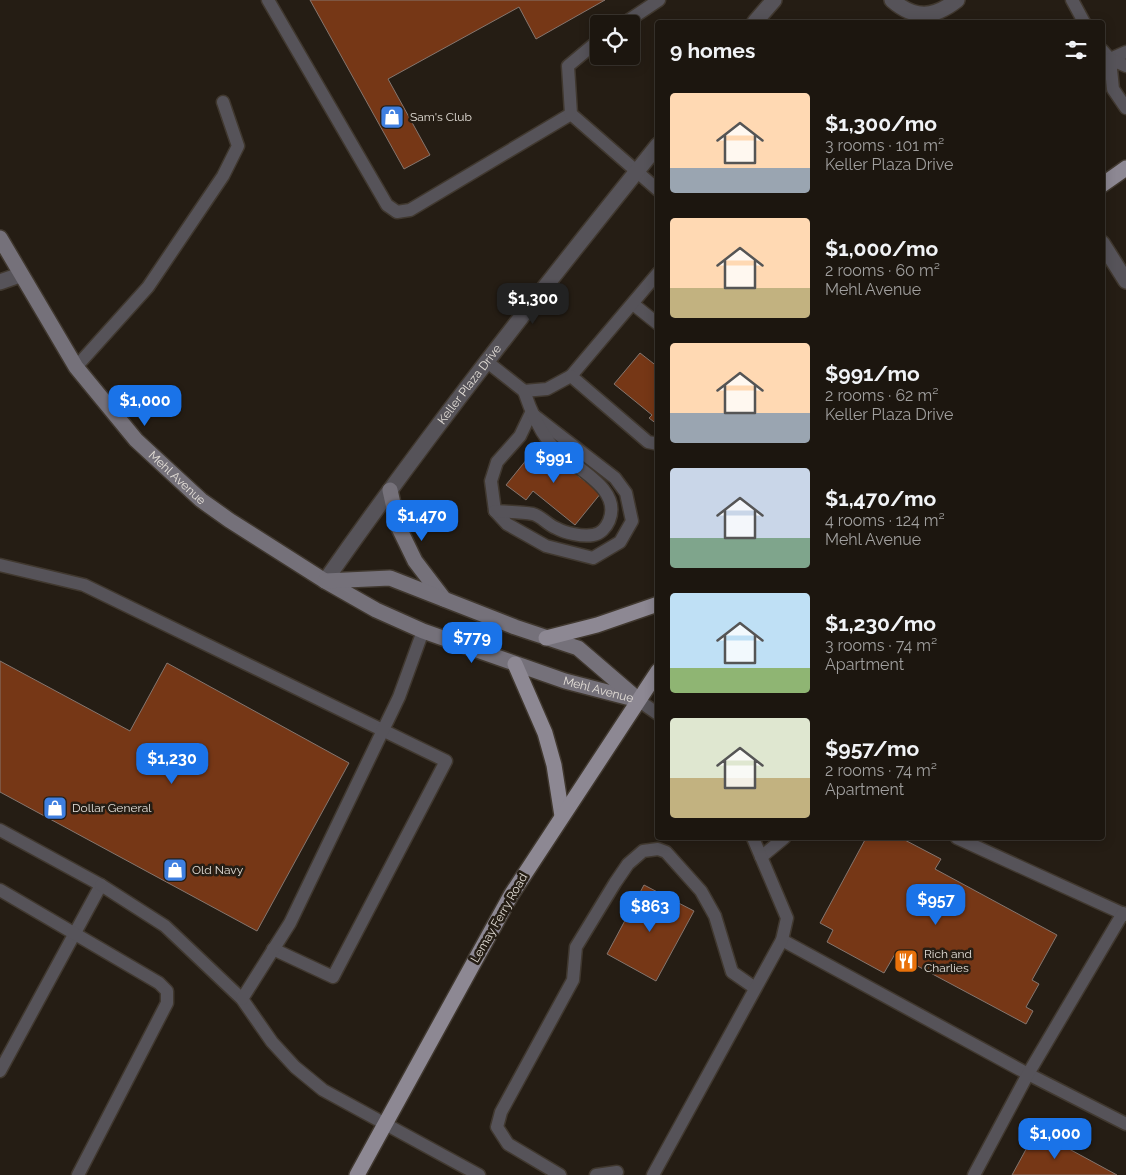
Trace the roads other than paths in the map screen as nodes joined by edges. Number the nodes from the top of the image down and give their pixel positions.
1 (268, 0) edge
2 (659, 0) edge
3 (774, 0) edge
4 (892, 0) edge
5 (957, 0) edge
6 (1072, 0) edge
7 (636, 15) edge
8 (936, 18) edge
9 (758, 20) edge
10 (1083, 20) edge
11 (590, 48) edge
12 (1126, 52) edge
13 (1106, 54) edge
14 (1126, 66) edge
15 (223, 102) dead end
16 (1126, 108) edge
17 (571, 114) junction
18 (655, 148) edge
19 (1126, 168) edge
20 (636, 172) junction
21 (1105, 183) edge
22 (655, 188) edge
23 (0, 238) edge
24 (1105, 248) edge
25 (20, 276) junction
26 (655, 277) edge
27 (1126, 281) edge
28 (0, 282) edge
29 (632, 304) junction
30 (655, 322) edge
31 (486, 361) junction
32 (76, 367) junction
33 (571, 376) junction
34 (524, 391) junction
35 (532, 413) junction
36 (655, 443) edge
37 (390, 490) junction
38 (495, 511) junction
39 (0, 564) edge
40 (325, 581) junction
41 (445, 600) junction
42 (655, 605) edge
43 (423, 631) junction
44 (546, 638) junction
45 (515, 664) junction
46 (655, 675) edge
47 (638, 700) junction
48 (655, 712) edge
49 (383, 730) junction
50 (562, 816) junction
51 (0, 830) edge
52 (754, 840) edge
53 (782, 840) edge
54 (961, 840) edge
55 (761, 857) junction
56 (101, 885) junction
57 (0, 890) edge
58 (1124, 914) edge
59 (75, 932) junction
60 (782, 940) junction
61 (273, 949) junction
62 (755, 988) junction
63 (242, 999) junction
64 (0, 1071) edge
65 (1028, 1074) junction
66 (385, 1124) junction
67 (1126, 1124) edge
68 (617, 1172) dead end
69 (78, 1175) edge
70 (357, 1175) edge
71 (479, 1175) edge
72 (560, 1175) edge
73 (596, 1175) edge
74 (653, 1175) edge
75 (974, 1175) edge

1 - 17 lane
2 - 7 lane
3 - 9 street
4 - 8 street
5 - 8 street
6 - 10 lane
11 - 17 lane
12 - 13 lane
13 - 14 lane
13 - 16 lane
15 - 32 lane
17 - 20 lane
18 - 20 street, Keller Plaza Drive
19 - 21 main road
20 - 22 lane
20 - 31 street, Keller Plaza Drive
23 - 25 street, Mehl Avenue
24 - 27 street
25 - 28 street
25 - 32 street, Mehl Avenue
26 - 29 lane
29 - 30 lane
29 - 33 lane
31 - 34 lane
31 - 37 street, Keller Plaza Drive
32 - 40 street, Mehl Avenue
33 - 34 lane
33 - 36 lane
34 - 35 lane
35 - 38 lane
35 - 38 lane
35 - 38 lane
37 - 40 street, Keller Plaza Drive
37 - 41 street
39 - 49 lane
40 - 41 street, Mehl Avenue
40 - 43 street, Mehl Avenue
41 - 44 street, Mehl Avenue
42 - 44 main road
43 - 45 street, Mehl Avenue
43 - 49 lane
44 - 47 street, Mehl Avenue
45 - 47 street, Mehl Avenue
45 - 50 main road
46 - 47 main road, Lemay Ferry Road
47 - 48 lane
47 - 50 main road, Lemay Ferry Road
49 - 61 lane
49 - 61 lane
50 - 66 main road, Lemay Ferry Road
51 - 56 lane
52 - 55 lane
53 - 55 lane
54 - 58 lane
55 - 60 lane
56 - 59 lane
56 - 63 lane
57 - 59 lane
58 - 65 lane
59 - 64 lane
59 - 69 lane
60 - 62 lane
60 - 65 lane
61 - 63 lane
62 - 72 lane
62 - 74 lane
63 - 66 lane
65 - 67 lane
65 - 75 lane
66 - 70 main road, Lemay Ferry Road
66 - 71 lane
68 - 73 lane

